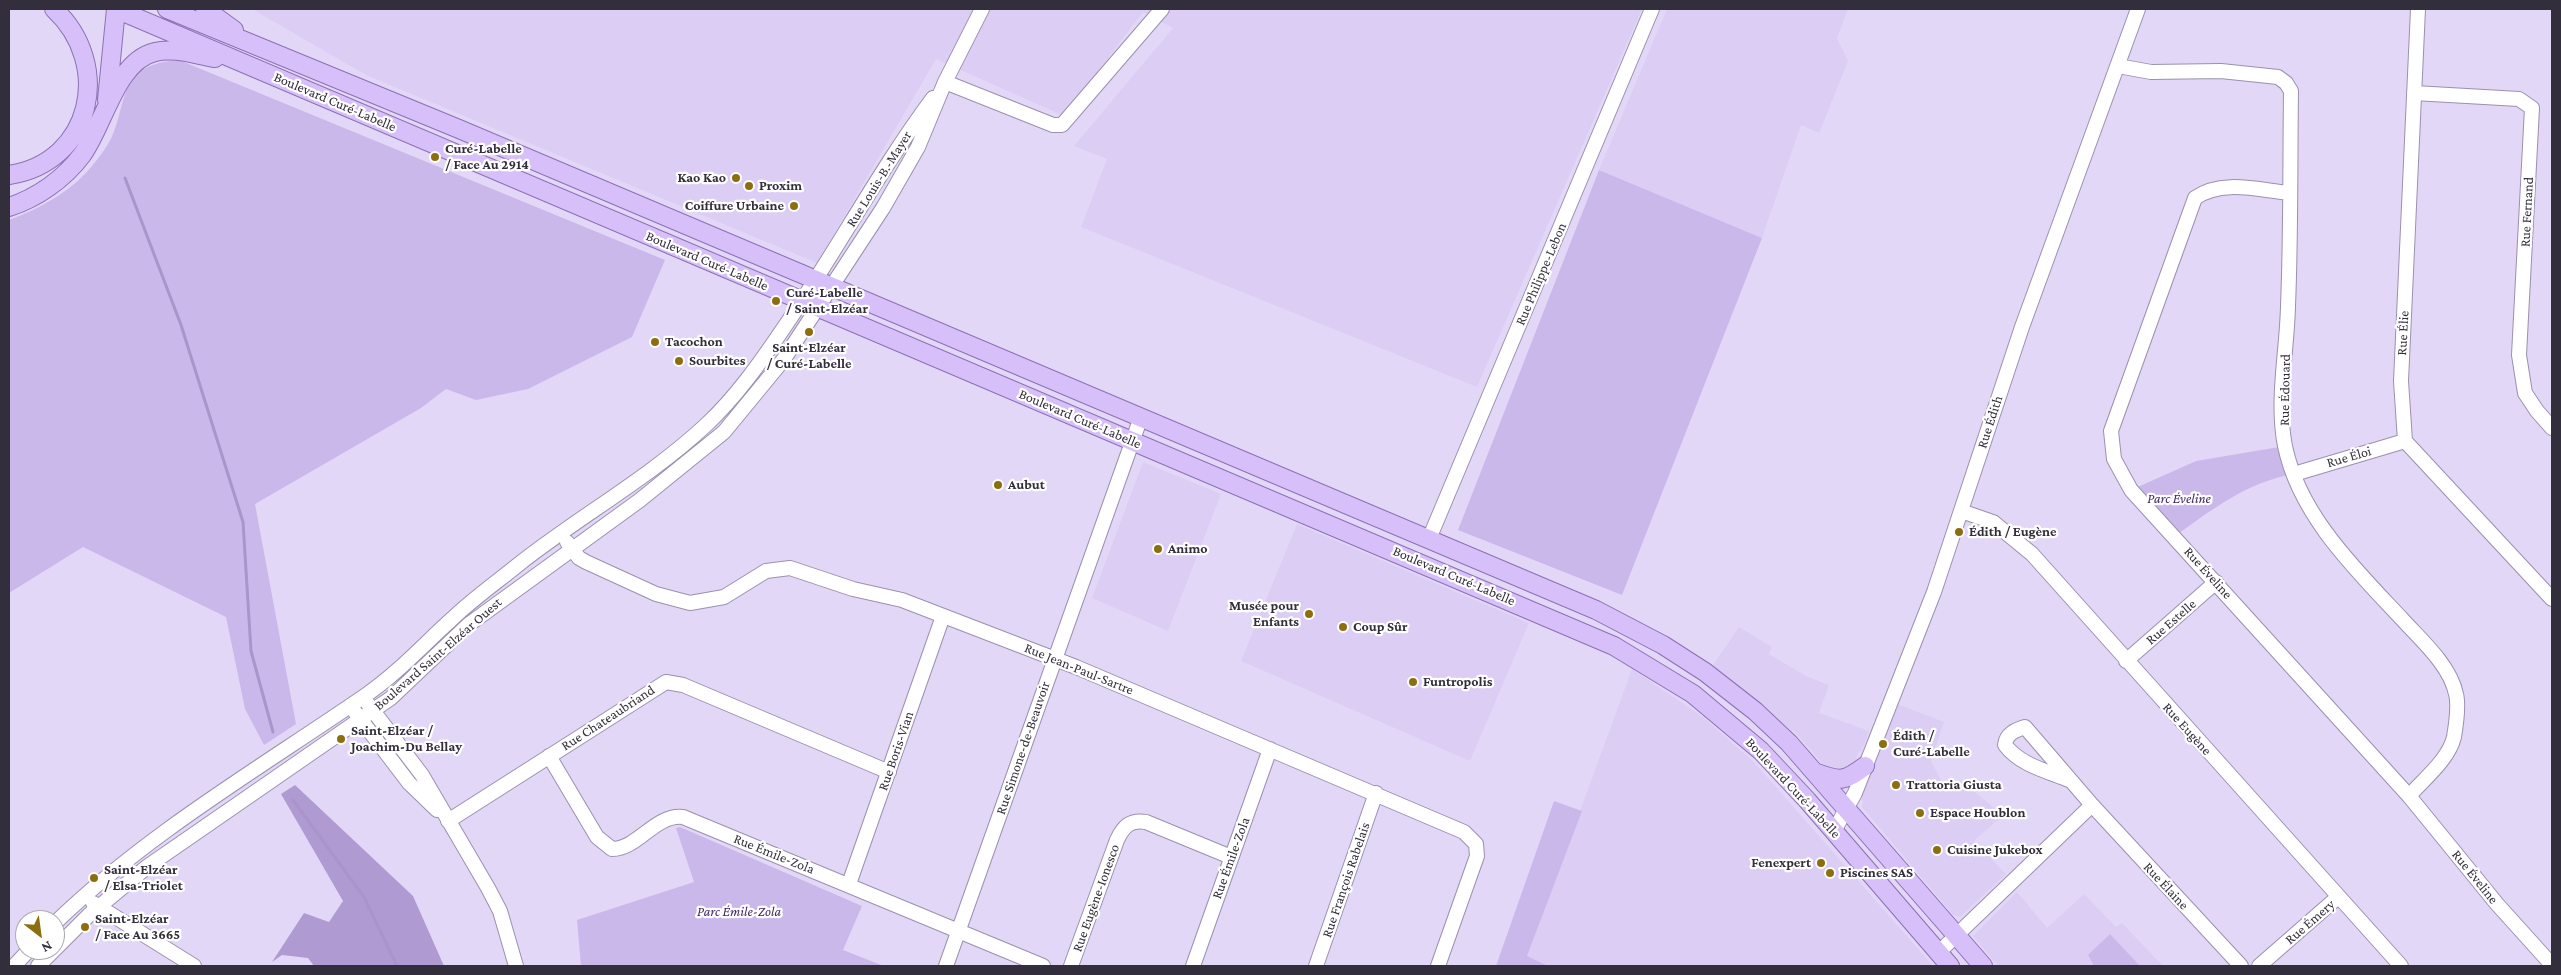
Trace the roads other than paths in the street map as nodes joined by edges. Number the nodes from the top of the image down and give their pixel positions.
1 (54, 9) edge
2 (116, 9) edge
3 (167, 9) edge
4 (205, 9) edge
5 (982, 9) edge
6 (1162, 9) edge
7 (1652, 9) edge
8 (2138, 9) edge
9 (2418, 9) edge
10 (252, 44) junction
11 (243, 62) junction
12 (2118, 66) junction
13 (945, 82) junction
14 (2414, 92) junction
15 (107, 107) junction
16 (9, 175) edge
17 (2289, 193) junction
18 (9, 207) edge
19 (816, 280) junction
20 (833, 287) junction
21 (802, 302) junction
22 (819, 308) junction
23 (1141, 417) junction
24 (2552, 428) edge
25 (1132, 440) junction
26 (2405, 441) junction
27 (2294, 474) junction
28 (1961, 511) junction
29 (561, 534) junction
30 (1429, 539) junction
31 (572, 548) junction
32 (2216, 582) junction
33 (2552, 599) edge
34 (943, 616) junction
35 (1055, 659) junction
36 (2126, 661) junction
37 (363, 697) junction
38 (350, 705) junction
39 (372, 711) junction
40 (360, 720) junction
41 (1270, 750) junction
42 (549, 756) junction
43 (1866, 766) junction
44 (889, 772) junction
45 (1816, 773) junction
46 (2070, 780) junction
47 (1376, 793) junction
48 (2410, 796) junction
49 (2092, 805) junction
50 (1847, 808) junction
51 (448, 821) junction
52 (1834, 831) junction
53 (1231, 857) junction
54 (849, 884) junction
55 (82, 897) junction
56 (2338, 898) junction
57 (100, 906) junction
58 (65, 913) edge
59 (959, 931) junction
60 (1957, 936) junction
61 (65, 940) edge
62 (1938, 953) junction
63 (2552, 965) edge
64 (194, 966) edge
65 (516, 966) edge
66 (946, 966) edge
67 (1042, 966) edge
68 (1070, 966) edge
69 (1193, 966) edge
70 (1316, 966) edge
71 (1438, 966) edge
72 (1950, 966) edge
73 (1983, 966) edge
74 (2241, 966) edge
75 (2259, 966) edge
76 (2400, 966) edge

1 - 16 main road
2 - 11 main road, Boulevard Curé-Labelle
2 - 15 main road
3 - 10 main road, Boulevard Curé-Labelle
4 - 10 main road
5 - 13 street, Rue Louis-B.-Mayer
6 - 13 street
7 - 30 street, Rue Philippe-Lebon
8 - 12 street, Rue Édith
9 - 14 street, Rue Élie
10 - 19 main road, Boulevard Curé-Labelle
11 - 15 main road
11 - 21 main road, Boulevard Curé-Labelle
12 - 17 street, Rue Édouard
12 - 28 street, Rue Édith
13 - 19 street, Rue Louis-B.-Mayer
13 - 20 street, Rue Louis-B.-Mayer
14 - 24 street, Rue Fernand
14 - 26 street, Rue Élie
15 - 18 main road
17 - 27 street, Rue Édouard
17 - 32 street, Rue Éveline
19 - 20 main road, Boulevard Curé-Labelle
19 - 21 street, Boulevard Saint-Elzéar Ouest
20 - 22 street, Boulevard Saint-Elzéar Ouest
20 - 23 main road, Boulevard Curé-Labelle
21 - 22 main road, Boulevard Curé-Labelle
21 - 29 street, Boulevard Saint-Elzéar Ouest
22 - 25 main road, Boulevard Curé-Labelle
22 - 31 street, Boulevard Saint-Elzéar Ouest
23 - 25 street, Rue Simone-de-Beauvoir
23 - 30 main road, Boulevard Curé-Labelle
25 - 35 street, Rue Simone-de-Beauvoir
25 - 52 main road, Boulevard Curé-Labelle
26 - 27 street, Rue Éloi
26 - 33 street
27 - 48 street, Rue Édouard
28 - 36 street, Rue Eugène
28 - 43 street, Rue Édith
29 - 31 street, Rue Jean-Paul-Sartre
29 - 37 street, Boulevard Saint-Elzéar Ouest
30 - 45 main road, Boulevard Curé-Labelle
31 - 34 street, Rue Jean-Paul-Sartre
31 - 39 street, Boulevard Saint-Elzéar Ouest
32 - 36 street, Rue Estelle
32 - 48 street, Rue Éveline
34 - 35 street, Rue Jean-Paul-Sartre
34 - 44 street, Rue Boris-Vian
35 - 41 street, Rue Jean-Paul-Sartre
35 - 59 street, Rue Simone-de-Beauvoir
36 - 56 street, Rue Eugène
37 - 38 street, Boulevard Saint-Elzéar Ouest
37 - 39 street
38 - 40 street
38 - 55 street, Boulevard Saint-Elzéar Ouest
39 - 40 street, Boulevard Saint-Elzéar Ouest
39 - 51 street
40 - 51 street
40 - 57 street, Boulevard Saint-Elzéar Ouest
41 - 47 street, Rue Jean-Paul-Sartre
41 - 53 street, Rue Émile-Zola
42 - 44 street, Rue Chateaubriand
42 - 51 street, Rue Chateaubriand
42 - 54 street, Rue Émile-Zola
43 - 45 main road
43 - 50 street, Rue Édith
44 - 54 street, Rue Boris-Vian
45 - 50 main road, Boulevard Curé-Labelle
46 - 46 street, Rue Élaine
46 - 49 street, Rue Élaine
47 - 70 street, Rue François Rabelais
47 - 71 street, Rue Jean-Paul-Sartre
48 - 63 street, Rue Éveline
49 - 60 street
49 - 74 street, Rue Élaine
50 - 52 street, Rue Édith
50 - 60 main road, Boulevard Curé-Labelle
51 - 65 street
52 - 62 main road, Boulevard Curé-Labelle
53 - 68 street, Rue Eugène-Ionesco
53 - 69 street, Rue Émile-Zola
54 - 59 street, Rue Émile-Zola
55 - 57 street
55 - 58 street, Boulevard Saint-Elzéar Ouest
56 - 75 street, Rue Émery
56 - 76 street, Rue Eugène
57 - 61 street, Boulevard Saint-Elzéar Ouest
57 - 64 street
59 - 66 street, Rue Simone-de-Beauvoir
59 - 67 street, Rue Émile-Zola
60 - 62 street
60 - 73 main road, Boulevard Curé-Labelle
62 - 72 main road, Boulevard Curé-Labelle

